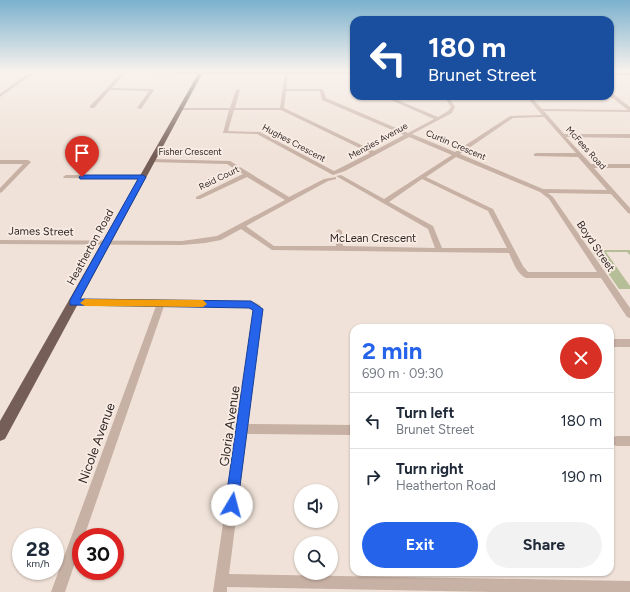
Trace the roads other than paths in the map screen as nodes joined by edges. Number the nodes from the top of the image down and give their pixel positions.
1 (99, 100) edge
2 (145, 100) edge
3 (187, 100) edge
4 (235, 100) edge
5 (283, 100) edge
6 (326, 100) edge
7 (395, 100) edge
8 (448, 100) edge
9 (532, 100) edge
10 (617, 100) edge
11 (92, 107) dead end
12 (139, 108) dead end
13 (182, 109) junction
14 (232, 109) junction
15 (282, 109) junction
16 (541, 110) junction
17 (630, 110) edge
18 (440, 116) junction
19 (546, 116) junction
20 (408, 134) junction
21 (562, 135) junction
22 (630, 136) edge
23 (374, 153) junction
24 (455, 154) junction
25 (536, 155) dead end
26 (580, 155) junction
27 (152, 161) junction
28 (0, 162) edge
29 (590, 166) junction
30 (630, 166) edge
31 (248, 174) junction
32 (334, 175) junction
33 (66, 177) dead end
34 (143, 177) junction
35 (422, 177) junction
36 (0, 191) edge
37 (613, 192) junction
38 (545, 193) junction
39 (198, 198) dead end
40 (289, 200) junction
41 (384, 202) junction
42 (627, 205) edge
43 (630, 212) edge
44 (242, 227) junction
45 (339, 231) dead end
46 (0, 242) edge
47 (106, 242) junction
48 (340, 249) junction
49 (439, 250) junction
50 (511, 251) junction
51 (603, 275) junction
52 (73, 302) junction
53 (161, 304) junction
54 (630, 315) edge
55 (614, 343) edge
56 (630, 343) edge
57 (243, 429) junction
58 (350, 430) edge
59 (0, 434) edge
60 (617, 441) dead end
61 (630, 441) edge
62 (221, 586) edge
63 (630, 588) edge
64 (547, 590) edge
65 (58, 592) edge

1 - 11 street
2 - 12 street
3 - 13 main road, Heatherton Road
4 - 14 street, Hughes Crescent
5 - 15 street
6 - 20 street, Curtin Crescent
7 - 18 street
8 - 18 street
9 - 16 street, McFees Road
10 - 17 street
13 - 14 street
13 - 27 main road, Heatherton Road
14 - 15 street
14 - 32 street, Hughes Crescent
15 - 23 street
16 - 17 street
16 - 19 street, McFees Road
18 - 20 street, Menzies Avenue
19 - 21 street, McFees Road
19 - 24 street
20 - 23 street, Menzies Avenue
20 - 24 street, Curtin Crescent
21 - 22 street
21 - 26 street, McFees Road
23 - 32 street, Menzies Avenue
24 - 35 street
24 - 38 street, Curtin Crescent
25 - 26 street
26 - 29 street, McFees Road
27 - 31 street, Fisher Crescent
27 - 34 main road, Heatherton Road
28 - 36 street
29 - 30 street
29 - 37 street, McFees Road
31 - 39 street, Reid Court
31 - 40 street, Fisher Crescent
32 - 40 street, Menzies Avenue
32 - 41 street, Hughes Crescent
33 - 34 street
34 - 47 main road, Heatherton Road
35 - 41 street
35 - 50 street
37 - 38 street
37 - 42 street, McFees Road
38 - 51 street, Boyd Street
40 - 44 street, Menzies Avenue
41 - 49 street, Hughes Crescent
42 - 43 street, McFees Road
44 - 47 street, Menzies Avenue
44 - 48 street, McLean Crescent
45 - 48 street
46 - 47 street, James Street
47 - 52 main road, Heatherton Road
48 - 49 street, McLean Crescent
49 - 50 street, McLean Crescent
50 - 51 street
51 - 54 street, Boyd Street
52 - 53 street
52 - 59 main road, Heatherton Road
53 - 57 street, Gloria Avenue
53 - 65 street, Nicole Avenue
55 - 56 street
57 - 58 street
57 - 62 street, Gloria Avenue
60 - 61 street
62 - 64 street
63 - 64 street

